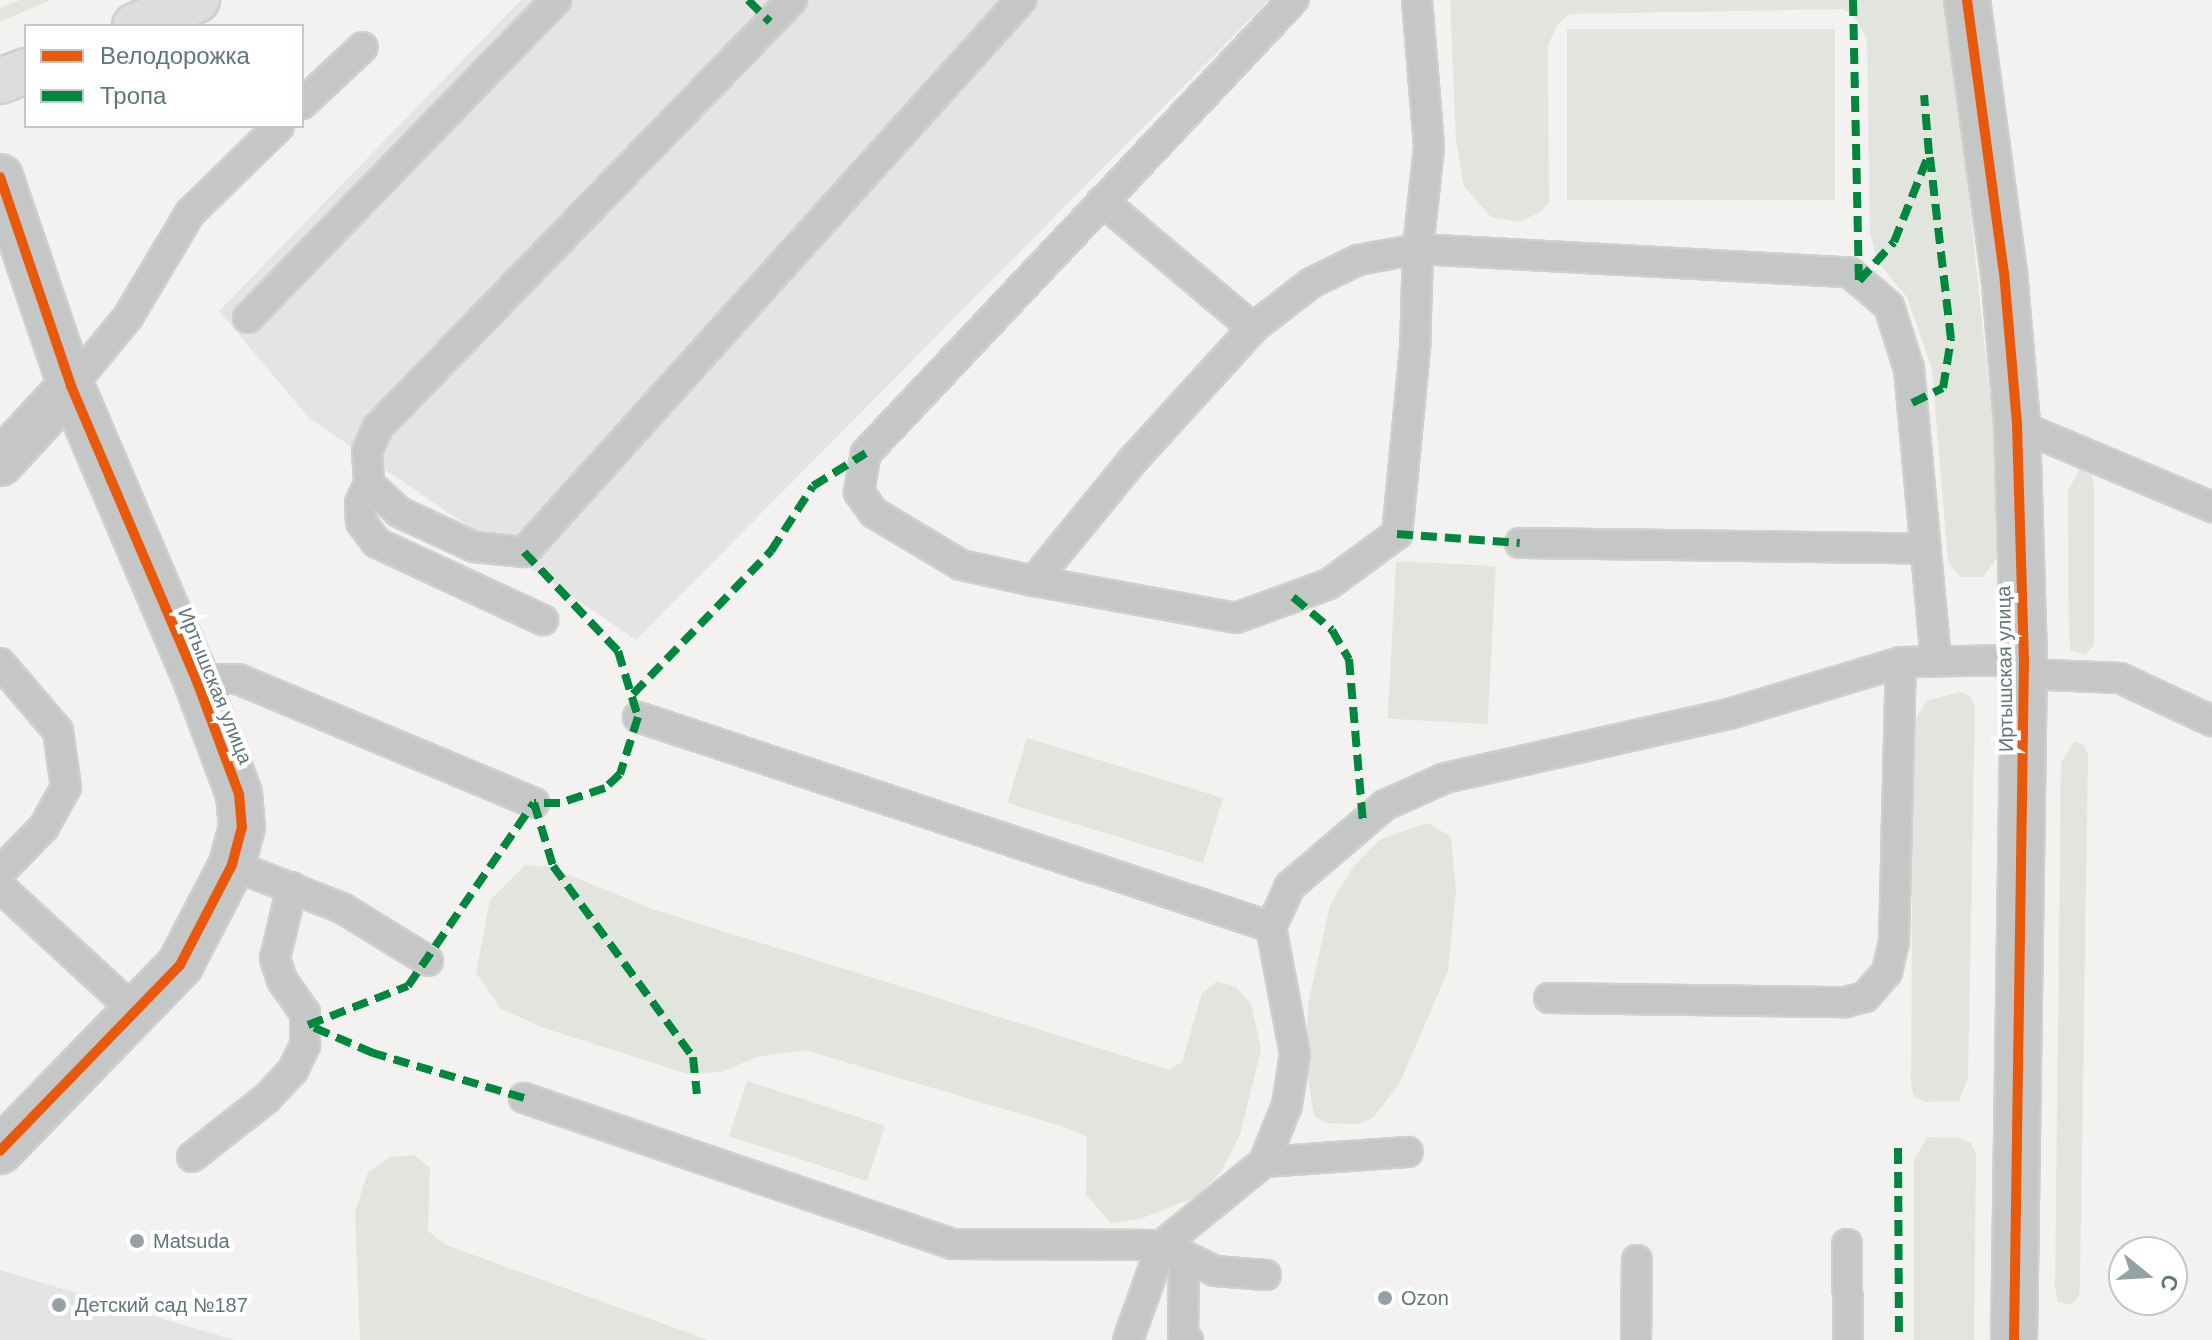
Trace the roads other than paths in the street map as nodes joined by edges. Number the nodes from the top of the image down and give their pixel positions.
1 (197, 0) edge
2 (556, 0) edge
3 (792, 0) edge
4 (1021, 0) edge
5 (1293, 0) edge
6 (1417, 0) edge
7 (1967, 0) edge
8 (140, 24) edge
9 (363, 47) dead end
10 (24, 72) edge
11 (0, 81) edge
12 (304, 102) edge
13 (277, 128) edge
14 (0, 177) edge
15 (1102, 201) junction
16 (1418, 249) junction
17 (248, 318) dead end
18 (1253, 328) junction
19 (71, 386) junction
20 (2017, 425) junction
21 (0, 463) edge
22 (369, 484) junction
23 (2212, 507) edge
24 (1520, 543) dead end
25 (1925, 549) junction
26 (1034, 581) junction
27 (543, 620) dead end
28 (1936, 659) junction
29 (1901, 662) junction
30 (0, 663) edge
31 (2024, 667) junction
32 (196, 679) junction
33 (638, 717) dead end
34 (2212, 721) edge
35 (534, 803) dead end
36 (232, 865) junction
37 (0, 872) edge
38 (0, 887) edge
39 (292, 887) junction
40 (1271, 927) junction
41 (428, 961) dead end
42 (1549, 998) dead end
43 (138, 1014) junction
44 (524, 1098) dead end
45 (0, 1151) edge
46 (1408, 1152) dead end
47 (192, 1157) dead end
48 (1264, 1162) junction
49 (1847, 1244) dead end
50 (1173, 1250) junction
51 (1637, 1260) dead end
52 (1266, 1275) dead end
53 (1128, 1340) edge
54 (1188, 1340) edge
55 (1636, 1340) edge
56 (1848, 1340) edge
57 (2014, 1340) edge

1 - 8 main road
2 - 17 lane
3 - 22 lane
4 - 22 lane
5 - 15 lane
6 - 16 lane
7 - 20 street, Иртышская улица
9 - 12 lane
10 - 11 main road
13 - 19 lane
14 - 19 street, Иртышская улица
15 - 18 lane
15 - 26 lane
16 - 18 lane
16 - 25 lane
16 - 26 lane
18 - 26 lane
19 - 21 street
19 - 32 street, Иртышская улица
20 - 23 lane
20 - 31 street, Иртышская улица
22 - 27 lane
24 - 25 lane
25 - 28 lane
28 - 29 lane
28 - 31 lane
29 - 40 lane
29 - 42 lane
30 - 37 lane
31 - 34 lane
31 - 57 street, Иртышская улица
32 - 35 lane
32 - 36 street, Иртышская улица
33 - 40 lane
36 - 39 lane
36 - 43 street, Иртышская улица
38 - 43 lane
39 - 41 lane
39 - 47 lane
40 - 48 lane
43 - 45 street, Иртышская улица
44 - 50 lane
46 - 48 lane
48 - 50 lane
49 - 56 lane
50 - 52 lane
50 - 53 lane
50 - 54 lane
51 - 55 lane

